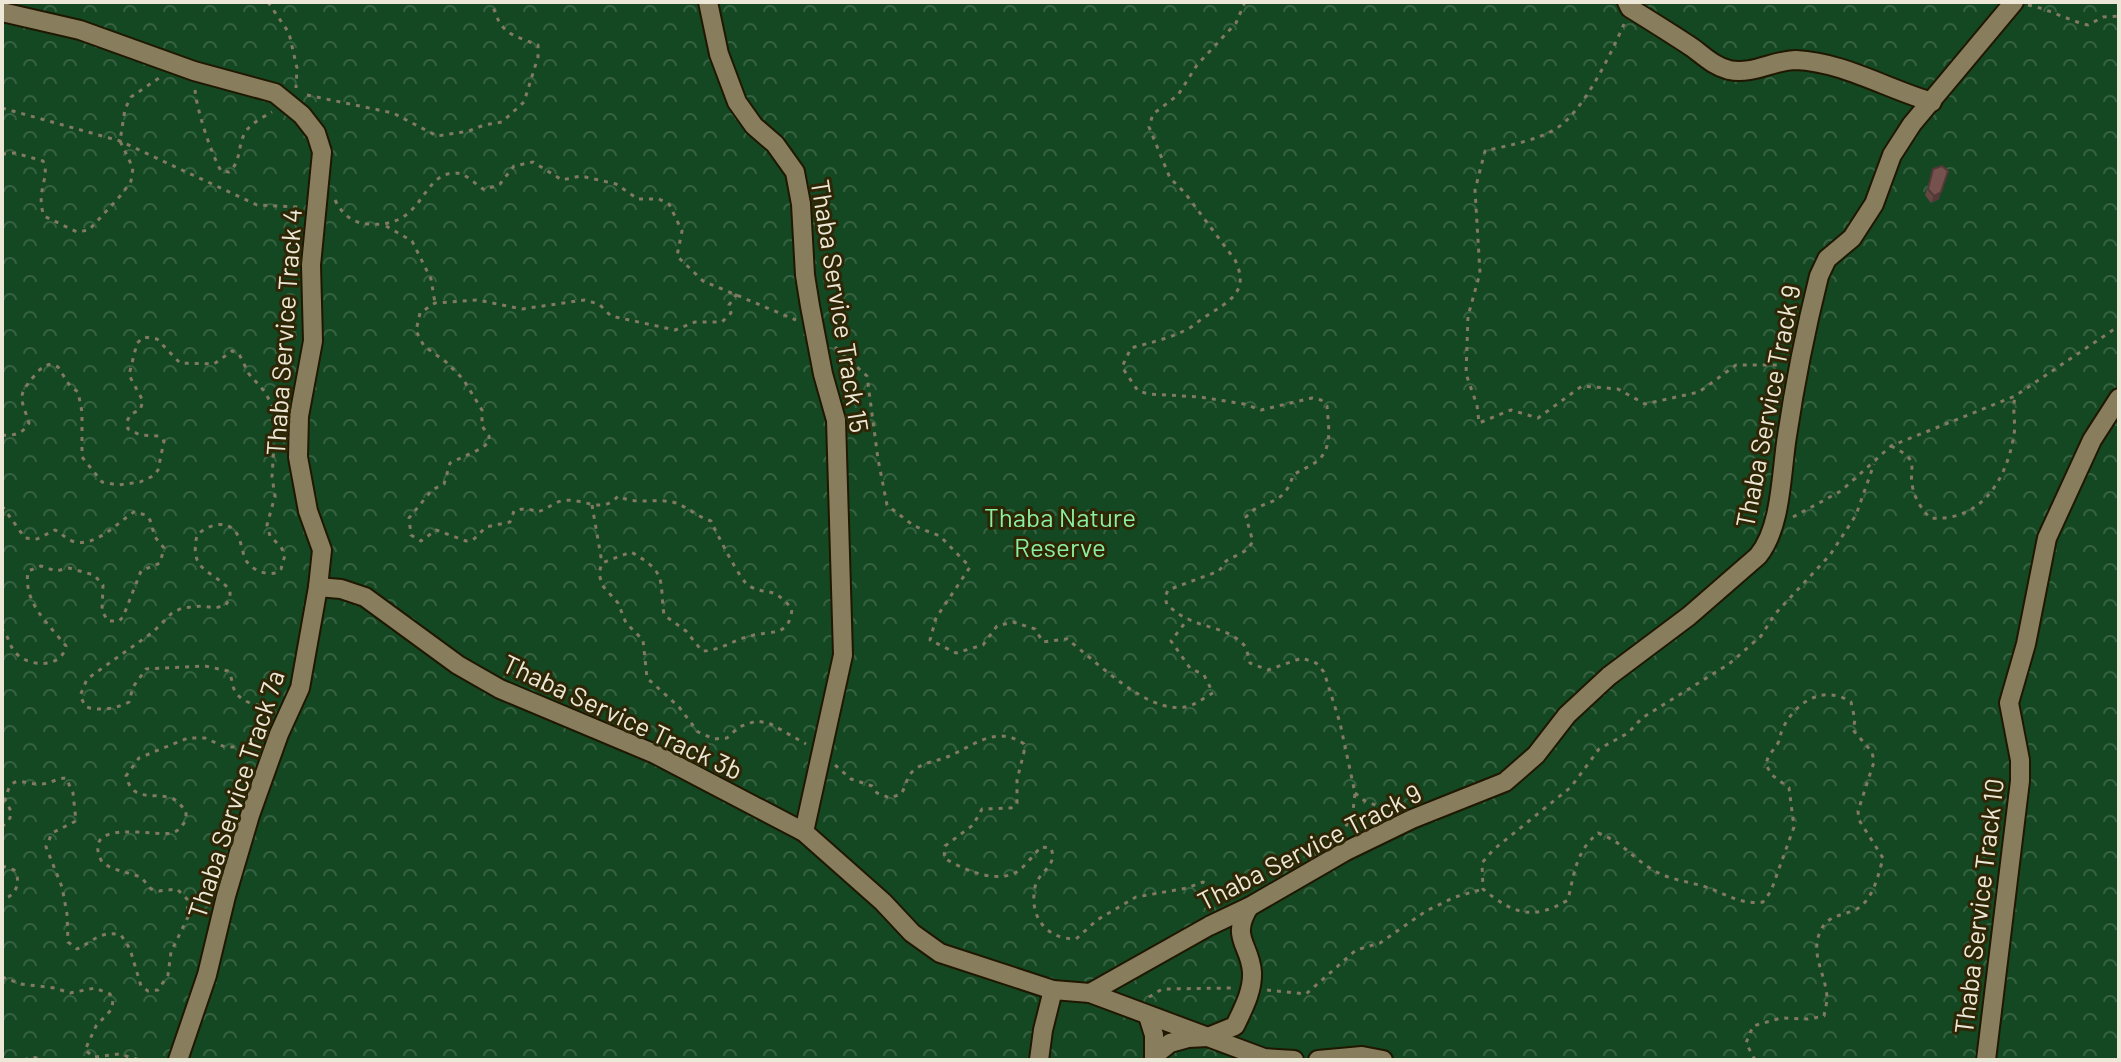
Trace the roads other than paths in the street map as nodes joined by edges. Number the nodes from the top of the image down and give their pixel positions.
1 (708, 2) edge
2 (2014, 2) edge
3 (1629, 5) edge
4 (2, 12) edge
5 (1932, 102) junction
6 (2119, 398) edge
7 (318, 587) junction
8 (804, 832) junction
9 (1249, 907) junction
10 (1053, 990) junction
11 (1090, 993) junction
12 (1148, 1016) junction
13 (1208, 1037) junction
14 (1155, 1058) edge
15 (178, 1060) edge
16 (1039, 1060) edge
17 (1294, 1060) edge
18 (1318, 1060) edge
19 (1383, 1060) edge
20 (1986, 1060) edge

1 - 8 street, Thaba Service Track 15
2 - 5 street, Thaba Service Track 9
3 - 5 street
4 - 7 street, Thaba Service Track 4
5 - 9 street, Thaba Service Track 9
6 - 20 street, Thaba Service Track 10
7 - 8 street, Thaba Service Track 3b
7 - 15 street, Thaba Service Track 7a
8 - 10 street, Thaba Service Track 3b
9 - 11 street, Thaba Service Track 9
9 - 13 street
10 - 11 street, Thaba Service Track 3b
10 - 16 street
11 - 12 street, Thaba Service Track 3b
12 - 13 street, Thaba Service Track 3b
12 - 14 street
13 - 14 street
13 - 17 street, Thaba Service Track 3b
18 - 19 street

